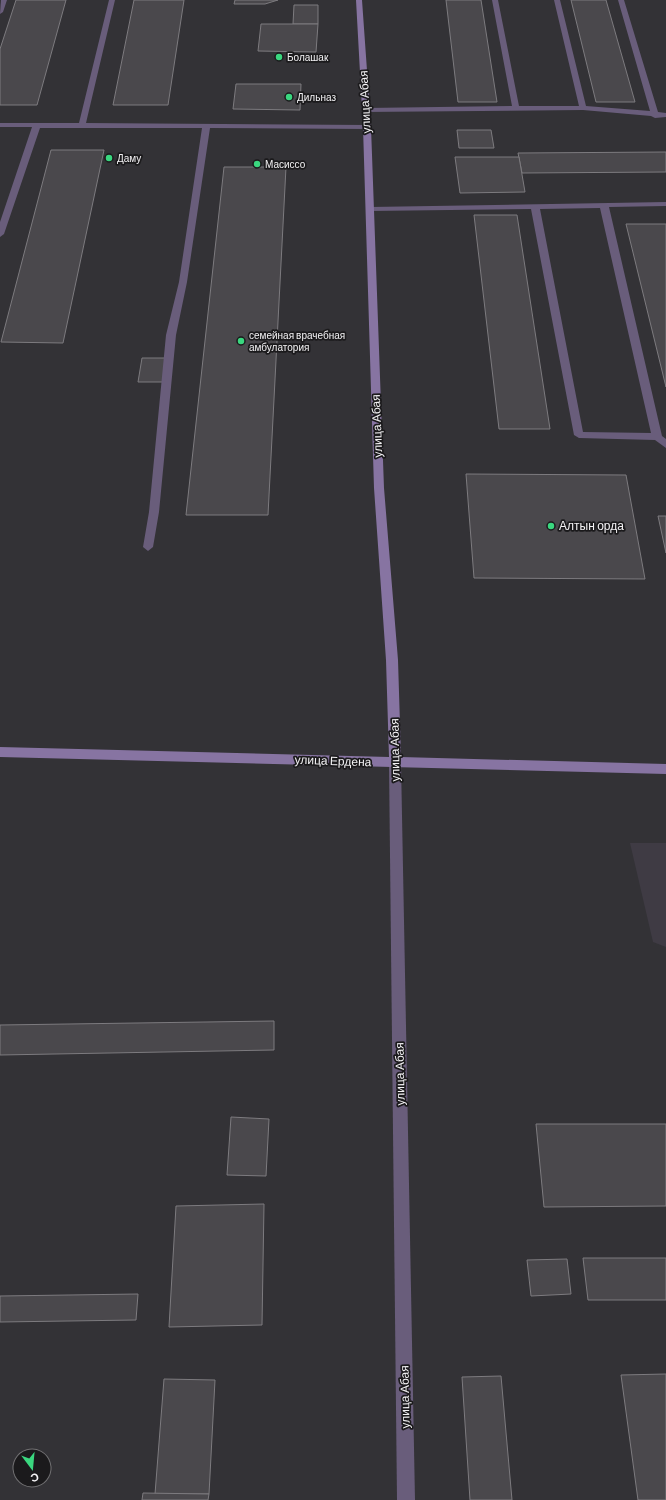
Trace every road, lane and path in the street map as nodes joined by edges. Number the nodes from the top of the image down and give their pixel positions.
1 (4, 0) edge
2 (112, 0) edge
3 (359, 0) edge
4 (494, 0) edge
5 (557, 0) edge
6 (621, 0) edge
7 (0, 12) edge
8 (516, 108) junction
9 (583, 108) junction
10 (366, 110) junction
11 (666, 115) edge
12 (655, 116) junction
13 (0, 125) edge
14 (37, 125) junction
15 (82, 126) junction
16 (206, 127) junction
17 (367, 127) junction
18 (666, 204) edge
19 (604, 205) junction
20 (535, 206) junction
21 (370, 209) junction
22 (0, 234) edge
23 (657, 437) junction
24 (666, 445) edge
25 (148, 548) dead end
26 (0, 752) edge
27 (395, 763) junction
28 (666, 769) edge
29 (406, 1500) edge

1 - 7 street
2 - 15 street
3 - 10 street, улица Абая
4 - 8 street
5 - 9 street
6 - 12 street
8 - 9 street
8 - 10 street
9 - 12 street
10 - 17 street, улица Абая
11 - 12 street
13 - 14 street
14 - 15 street
14 - 22 street
15 - 16 street
16 - 17 street
16 - 25 street
17 - 21 street, улица Абая
18 - 19 street
19 - 20 street
19 - 23 street
20 - 21 street
20 - 23 street
21 - 27 street, улица Абая
23 - 24 street
26 - 27 street, улица Ердена
27 - 28 street, улица Ердена
27 - 29 street, улица Абая

